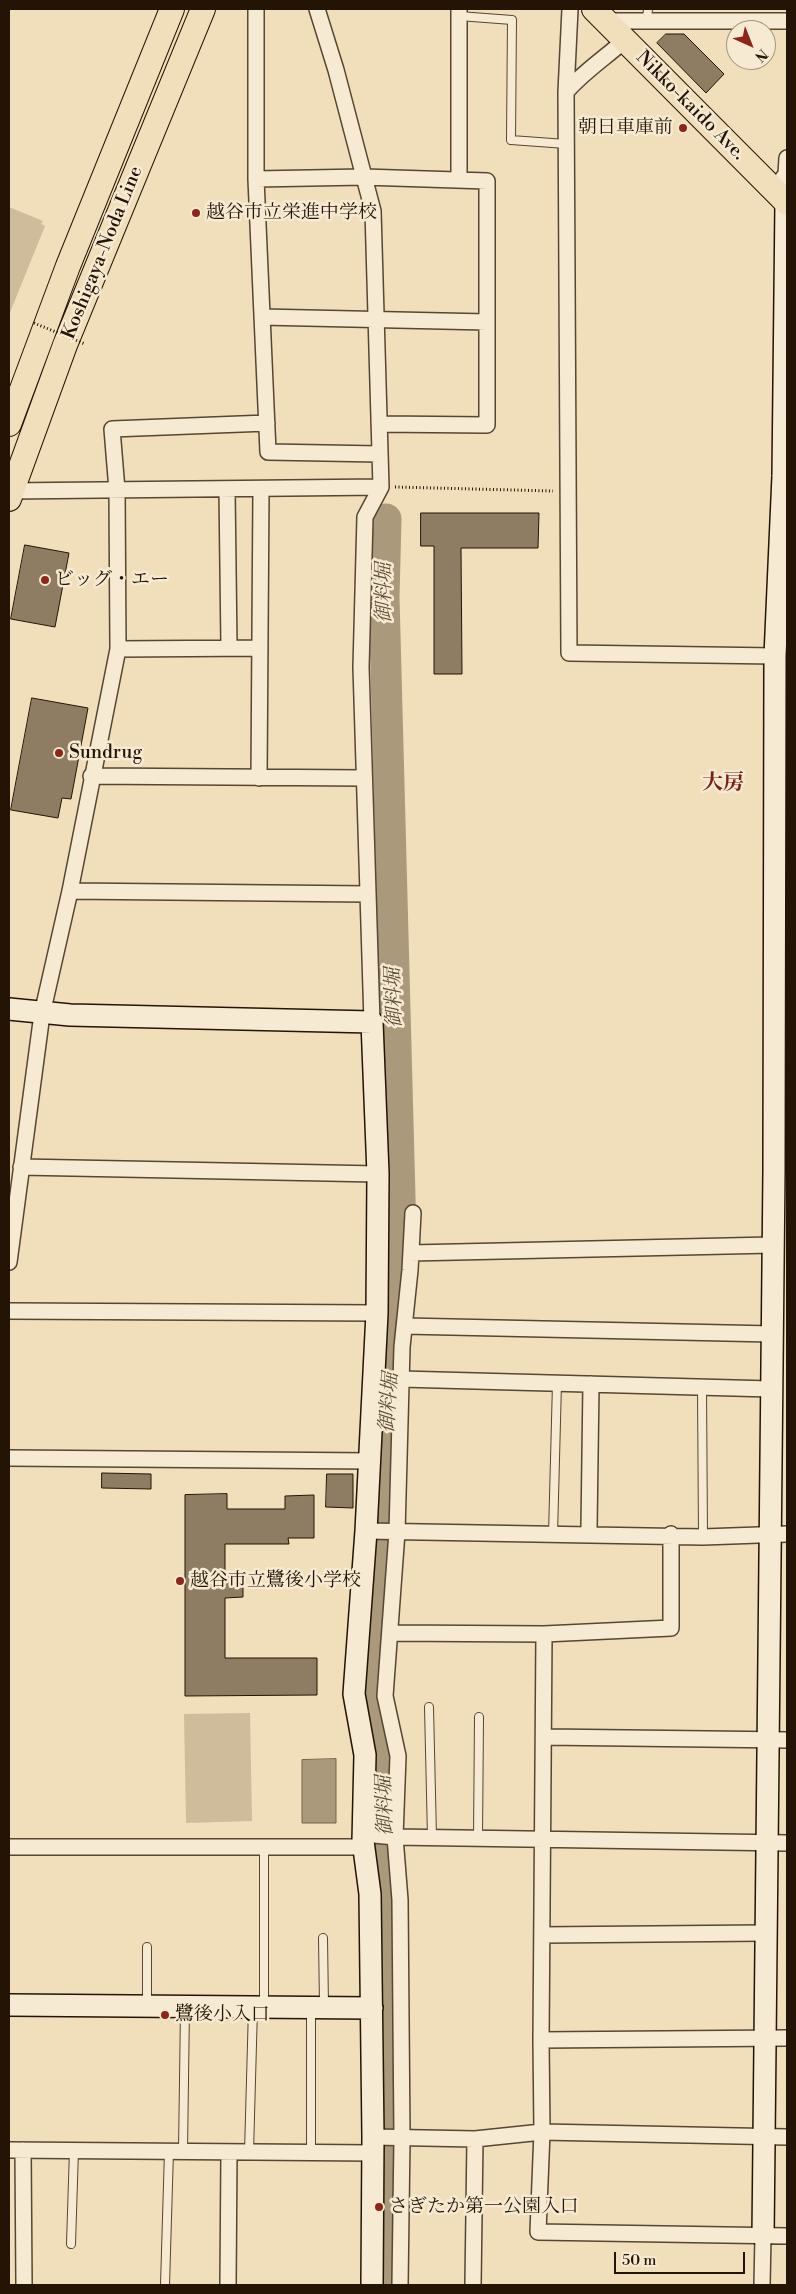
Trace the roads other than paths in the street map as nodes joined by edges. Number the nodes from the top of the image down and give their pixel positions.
1 (172, 9) edge
2 (203, 9) edge
3 (256, 9) edge
4 (317, 9) edge
5 (570, 9) edge
6 (459, 12) edge
7 (600, 15) edge
8 (647, 15) edge
9 (787, 21) edge
10 (625, 40) junction
11 (566, 92) junction
12 (566, 144) junction
13 (787, 158) edge
14 (364, 177) junction
15 (256, 178) junction
16 (459, 179) junction
17 (782, 198) edge
18 (262, 317) junction
19 (376, 319) junction
20 (487, 322) junction
21 (786, 323) edge
22 (266, 423) junction
23 (9, 424) edge
24 (379, 424) junction
25 (380, 454) junction
26 (785, 476) edge
27 (382, 487) junction
28 (261, 489) junction
29 (117, 490) junction
30 (227, 490) junction
31 (10, 494) edge
32 (781, 626) edge
33 (230, 647) junction
34 (118, 648) junction
35 (260, 648) junction
36 (775, 656) junction
37 (91, 776) junction
38 (259, 778) junction
39 (364, 778) junction
40 (70, 890) junction
41 (368, 894) junction
42 (781, 926) edge
43 (9, 1009) edge
44 (42, 1014) junction
45 (372, 1022) junction
46 (21, 1167) junction
47 (378, 1174) junction
48 (412, 1213) dead end
49 (777, 1235) edge
50 (411, 1253) junction
51 (9, 1262) edge
52 (9, 1311) edge
53 (377, 1313) junction
54 (405, 1326) junction
55 (772, 1334) junction
56 (401, 1379) junction
57 (557, 1383) junction
58 (591, 1384) junction
59 (702, 1387) junction
60 (771, 1389) junction
61 (9, 1458) edge
62 (371, 1460) junction
63 (589, 1528) dead end
64 (369, 1531) junction
65 (394, 1532) junction
66 (671, 1534) junction
67 (553, 1535) junction
68 (779, 1535) edge
69 (703, 1537) junction
70 (390, 1633) junction
71 (544, 1634) junction
72 (429, 1707) dead end
73 (479, 1716) dead end
74 (545, 1738) junction
75 (777, 1740) edge
76 (393, 1837) junction
77 (432, 1837) junction
78 (478, 1838) junction
79 (367, 1839) junction
80 (544, 1839) junction
81 (787, 1843) edge
82 (766, 1844) junction
83 (264, 1846) junction
84 (9, 1847) edge
85 (765, 1933) junction
86 (542, 1935) junction
87 (323, 1938) dead end
88 (147, 1947) dead end
89 (9, 2005) edge
90 (147, 2006) junction
91 (185, 2006) junction
92 (259, 2007) junction
93 (318, 2007) junction
94 (372, 2008) junction
95 (764, 2038) junction
96 (787, 2038) edge
97 (541, 2040) junction
98 (542, 2132) junction
99 (763, 2136) junction
100 (787, 2137) edge
101 (399, 2138) junction
102 (475, 2139) junction
103 (375, 2143) junction
104 (16, 2150) edge
105 (74, 2150) junction
106 (176, 2151) junction
107 (229, 2152) junction
108 (249, 2152) junction
109 (311, 2153) junction
110 (763, 2236) junction
111 (787, 2236) edge
112 (71, 2244) dead end
113 (24, 2285) edge
114 (164, 2285) edge
115 (228, 2285) edge
116 (372, 2285) edge
117 (400, 2285) edge
118 (473, 2285) edge
119 (762, 2285) edge

1 - 23 main road, Koshigaya-Noda Line
2 - 31 main road, Koshigaya-Noda Line
3 - 15 street
4 - 14 street
5 - 11 street
6 - 12 lane
6 - 16 street
7 - 8 street
7 - 10 main road, Nikko-kaido Ave.
8 - 9 street
10 - 11 street
10 - 17 main road, Nikko-kaido Ave.
11 - 12 street
12 - 36 street
13 - 17 street
14 - 15 street
14 - 16 street
14 - 19 street
15 - 18 street
16 - 20 street
17 - 21 street
18 - 19 street
18 - 22 street
19 - 20 street
19 - 24 street
20 - 24 street
21 - 26 street
22 - 25 street
22 - 29 street
24 - 25 street
25 - 27 street
26 - 32 street
27 - 28 street
27 - 39 street
28 - 30 street
28 - 35 street
29 - 30 street
29 - 31 street
29 - 34 street
30 - 33 street
32 - 36 street
33 - 34 street
33 - 35 street
34 - 37 street
35 - 38 street
36 - 42 street
37 - 38 street
37 - 40 street
38 - 39 street
39 - 41 street
40 - 41 street
40 - 44 street
41 - 45 street
42 - 49 street
43 - 44 street
44 - 45 street
44 - 46 street
45 - 47 street
46 - 47 street
46 - 51 street
47 - 53 street
48 - 50 street
49 - 50 street
49 - 55 street
50 - 54 street
52 - 53 street
53 - 62 street
54 - 55 street
54 - 56 street
55 - 60 street
56 - 57 street
56 - 65 street
57 - 58 street
57 - 67 lane
58 - 59 street
58 - 63 street
59 - 60 street
59 - 69 lane
60 - 68 street
61 - 62 street
62 - 64 street
64 - 65 street
64 - 79 street
65 - 67 street
65 - 70 street
66 - 67 street
66 - 69 street
66 - 71 street
68 - 69 street
68 - 75 street
70 - 71 street
70 - 76 street
71 - 74 street
72 - 77 lane
73 - 78 lane
74 - 75 street
74 - 80 street
75 - 82 street
76 - 77 street
76 - 79 street
76 - 101 street
77 - 78 street
78 - 80 street
79 - 83 street
79 - 94 street
80 - 82 street
80 - 86 street
81 - 82 street
82 - 85 street
83 - 84 street
83 - 92 lane
85 - 86 street
85 - 95 street
86 - 97 street
87 - 93 lane
88 - 90 lane
89 - 90 street
90 - 91 street
91 - 92 street
91 - 106 lane
92 - 93 street
92 - 108 lane
93 - 94 street
93 - 109 lane
94 - 103 street
95 - 96 street
95 - 97 street
95 - 99 street
97 - 98 street
98 - 99 street
98 - 102 street
98 - 110 street
99 - 100 street
99 - 110 street
101 - 102 street
101 - 103 street
101 - 117 street
102 - 118 street
103 - 109 street
103 - 116 street
104 - 105 street
104 - 113 street
105 - 106 street
105 - 112 lane
106 - 107 street
106 - 114 lane
107 - 108 street
107 - 115 street
108 - 109 street
110 - 111 street
110 - 119 street

